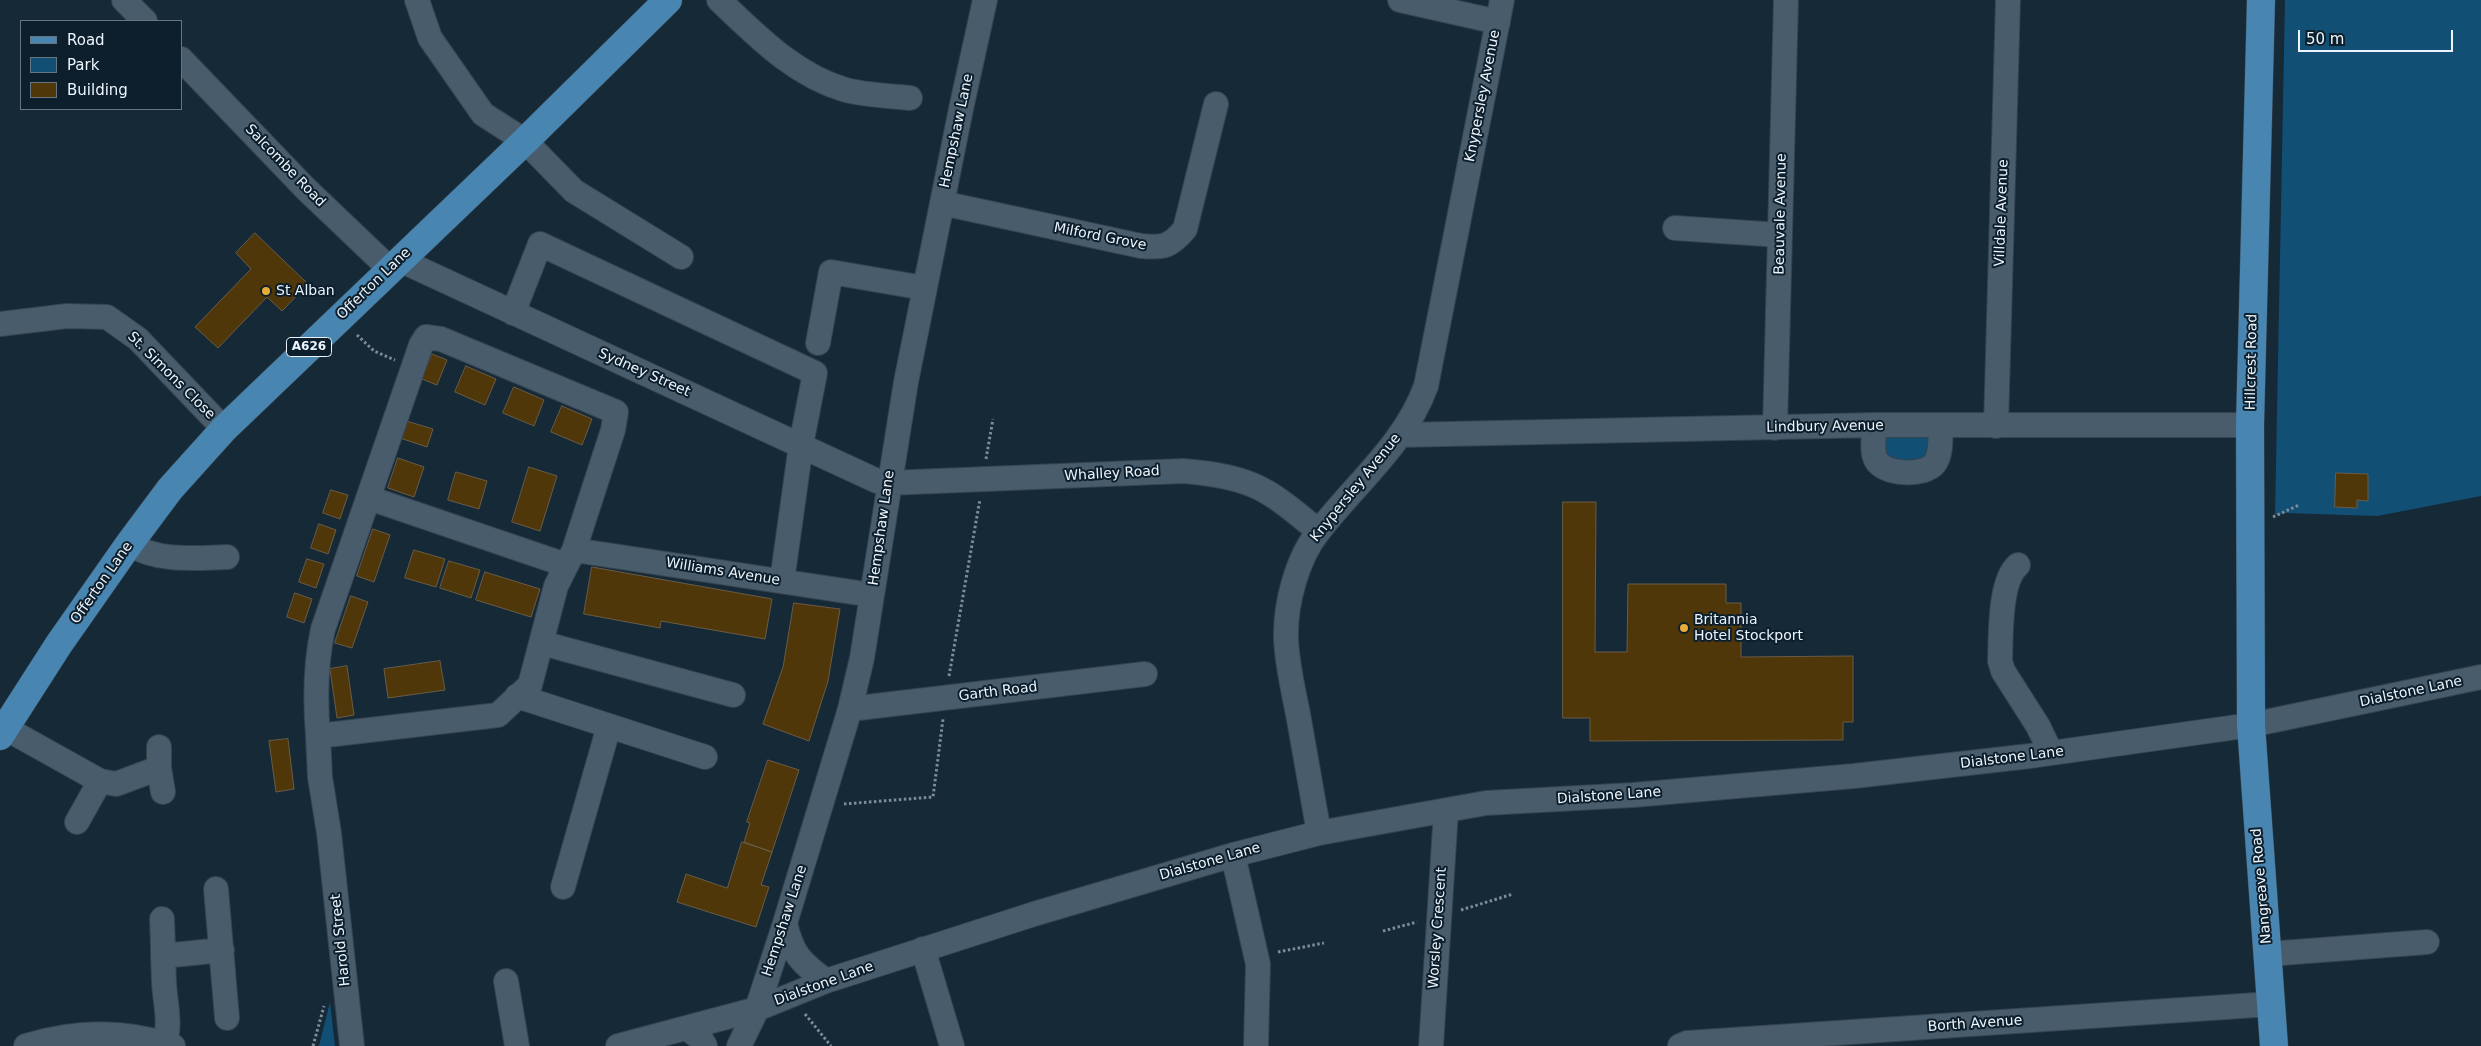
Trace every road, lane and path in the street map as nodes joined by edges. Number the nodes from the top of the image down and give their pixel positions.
1 (124, 0) edge
2 (416, 0) edge
3 (668, 0) edge
4 (718, 0) edge
5 (985, 0) edge
6 (1400, 0) edge
7 (1786, 0) edge
8 (2008, 0) edge
9 (2261, 0) edge
10 (1500, 11) edge
11 (143, 20) edge
12 (182, 60) edge
13 (910, 98) dead end
14 (1216, 104) dead end
15 (525, 141) junction
16 (942, 203) junction
17 (1675, 228) dead end
18 (1780, 235) junction
19 (681, 257) dead end
20 (395, 265) junction
21 (924, 288) junction
22 (513, 313) junction
23 (0, 324) edge
24 (354, 333) dead end
25 (818, 343) dead end
26 (413, 369) junction
27 (993, 419) dead end
28 (1875, 425) junction
29 (1941, 425) junction
30 (2250, 425) junction
31 (1996, 426) junction
32 (1775, 428) junction
33 (224, 429) junction
34 (1400, 435) junction
35 (801, 445) junction
36 (983, 480) junction
37 (888, 483) junction
38 (369, 498) junction
39 (1319, 531) junction
40 (129, 544) junction
41 (226, 557) dead end
42 (570, 557) junction
43 (2018, 564) dead end
44 (782, 581) junction
45 (872, 595) junction
46 (542, 643) junction
47 (1145, 674) dead end
48 (2481, 677) edge
49 (733, 694) dead end
50 (517, 696) junction
51 (945, 698) junction
52 (850, 709) junction
53 (2251, 725) junction
54 (609, 726) junction
55 (2, 732) edge
56 (318, 736) junction
57 (2051, 753) junction
58 (704, 757) dead end
59 (100, 781) junction
60 (163, 792) dead end
61 (821, 806) junction
62 (1446, 811) junction
63 (77, 822) dead end
64 (1319, 833) junction
65 (1233, 855) junction
66 (563, 887) dead end
67 (216, 889) dead end
68 (162, 919) dead end
69 (785, 923) junction
70 (1324, 942) dead end
71 (2427, 942) dead end
72 (923, 949) junction
73 (222, 950) junction
74 (2268, 954) junction
75 (164, 956) junction
76 (1257, 956) junction
77 (506, 980) dead end
78 (826, 982) junction
79 (2271, 1004) junction
80 (757, 1009) junction
81 (804, 1013) dead end
82 (228, 1018) dead end
83 (687, 1028) junction
84 (169, 1045) edge
85 (26, 1046) edge
86 (352, 1046) edge
87 (516, 1046) edge
88 (618, 1046) edge
89 (705, 1046) edge
90 (739, 1046) edge
91 (831, 1046) edge
92 (952, 1046) edge
93 (1256, 1046) edge
94 (1431, 1046) edge
95 (1680, 1046) edge
96 (2274, 1046) edge

1 - 11 street
2 - 15 street
3 - 15 main road, Offerton Lane / A626
4 - 13 street
5 - 16 street, Hempshaw Lane
6 - 10 street
7 - 18 street, Beauvale Avenue
8 - 31 street, Villdale Avenue
9 - 30 main road, Hillcrest Road
10 - 34 street, Knypersley Avenue
12 - 20 street, Salcombe Road
14 - 16 street, Milford Grove
15 - 19 street
15 - 20 main road, Offerton Lane / A626
16 - 21 street, Hempshaw Lane
17 - 18 street
18 - 32 street, Beauvale Avenue
20 - 22 street, Sydney Street
20 - 33 main road, Offerton Lane / A626
21 - 25 street
21 - 37 street, Hempshaw Lane
22 - 35 street, Sydney Street
22 - 35 street
23 - 33 street, St. Simons Close
24 - 26 path
26 - 38 street, Harold Street
26 - 42 street, Harold Street
27 - 36 path
28 - 29 street, Lindbury Avenue
28 - 29 street
28 - 32 street, Lindbury Avenue
29 - 31 street, Lindbury Avenue
30 - 31 street, Lindbury Avenue
30 - 53 main road, Hillcrest Road
32 - 34 street, Lindbury Avenue
33 - 40 main road, Offerton Lane / A626
34 - 39 street, Knypersley Avenue
35 - 37 street, Sydney Street
35 - 44 street
36 - 37 street, Whalley Road
36 - 39 street, Whalley Road
36 - 51 path
37 - 45 street, Hempshaw Lane
38 - 42 street, Williams Avenue
38 - 56 street, Harold Street
39 - 64 street, Knypersley Avenue
40 - 41 street
40 - 55 main road, Offerton Lane / A626
42 - 44 street, Williams Avenue
42 - 46 street
43 - 57 street
44 - 45 street, Williams Avenue
45 - 52 street, Hempshaw Lane
46 - 49 street
46 - 50 street
47 - 51 street, Garth Road
48 - 53 street, Dialstone Lane
50 - 54 street
50 - 56 street
51 - 52 street, Garth Road
51 - 61 path
52 - 61 street, Hempshaw Lane
53 - 57 street, Dialstone Lane
53 - 74 main road, Nangreave Road
54 - 58 street
54 - 66 street
55 - 59 street
56 - 86 street, Harold Street
57 - 62 street, Dialstone Lane
59 - 60 street
59 - 63 street
61 - 69 street, Hempshaw Lane
62 - 64 street, Dialstone Lane
62 - 94 street, Worsley Crescent
64 - 65 street, Dialstone Lane
65 - 72 street, Dialstone Lane
65 - 76 street
67 - 73 street
68 - 75 street
69 - 78 street
69 - 80 street, Hempshaw Lane
70 - 76 path
71 - 74 street
72 - 78 street, Dialstone Lane
72 - 92 street
73 - 75 street
73 - 82 street
74 - 79 main road, Nangreave Road
75 - 84 street
76 - 93 street
77 - 87 street
78 - 80 street, Dialstone Lane
79 - 95 street, Borth Avenue
79 - 96 main road, Nangreave Road
80 - 83 street, Dialstone Lane
80 - 90 street, Hempshaw Lane
81 - 91 path
83 - 88 street, Dialstone Lane
83 - 89 street
84 - 85 street

